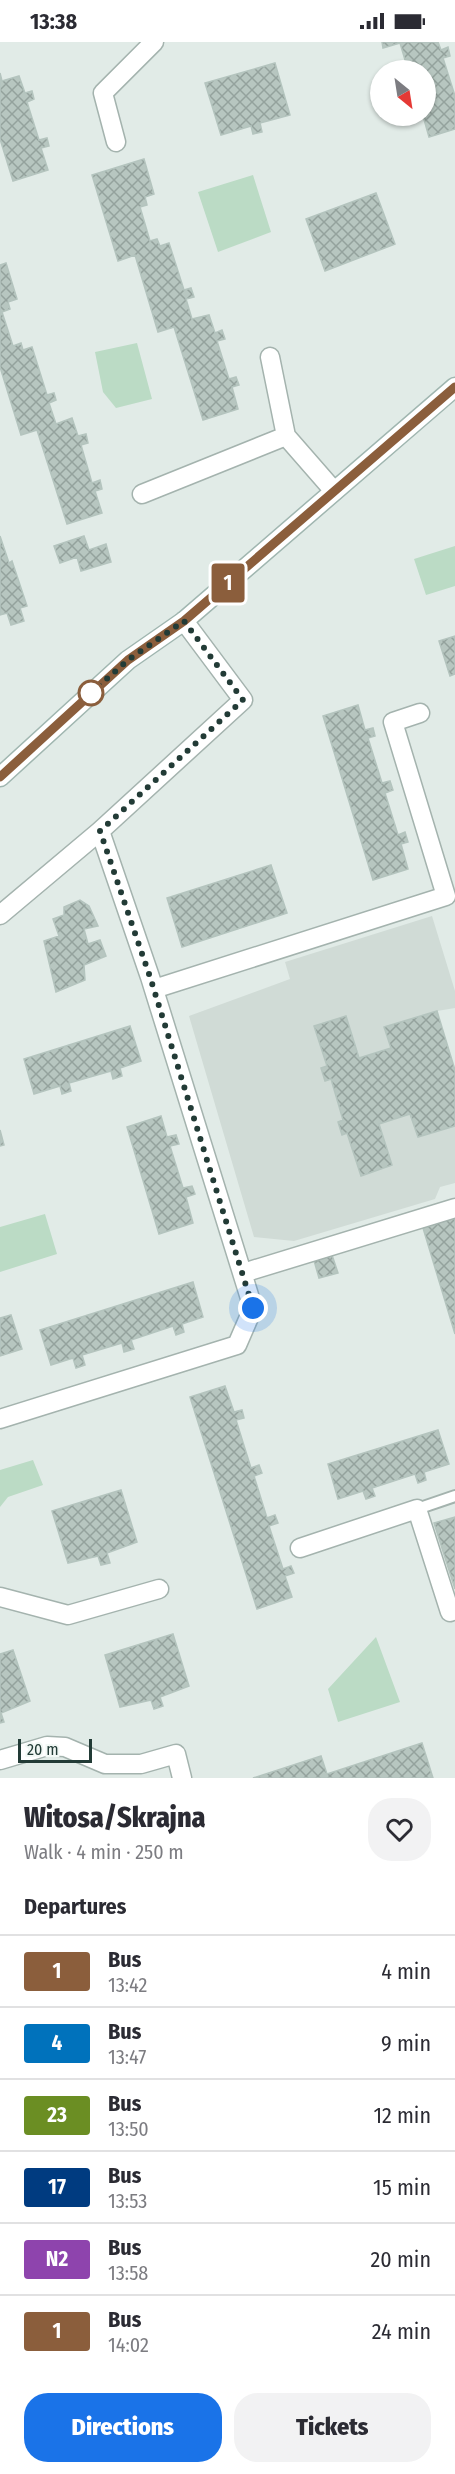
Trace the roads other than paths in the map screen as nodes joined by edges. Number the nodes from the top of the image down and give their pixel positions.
1 (154, 42) edge
2 (116, 142) dead end
3 (270, 357) dead end
4 (454, 390) edge
5 (286, 435) junction
6 (334, 491) junction
7 (142, 494) dead end
8 (184, 621) junction
9 (420, 714) dead end
10 (0, 777) edge
11 (100, 831) junction
12 (0, 915) edge
13 (153, 989) junction
14 (455, 1208) edge
15 (243, 1273) junction
16 (0, 1419) edge
17 (455, 1496) edge
18 (417, 1509) junction
19 (300, 1548) dead end
20 (159, 1589) dead end
21 (0, 1597) edge
22 (455, 1610) edge
23 (0, 1760) edge
24 (182, 1778) edge

1 - 2 street
3 - 5 street
4 - 6 street
5 - 6 street
5 - 7 street
6 - 8 street
8 - 10 street
8 - 11 street
9 - 13 street
11 - 12 street
11 - 13 street
13 - 15 street
14 - 15 street
15 - 16 street
17 - 18 lane
18 - 19 street
18 - 22 street
20 - 21 street
23 - 24 street

